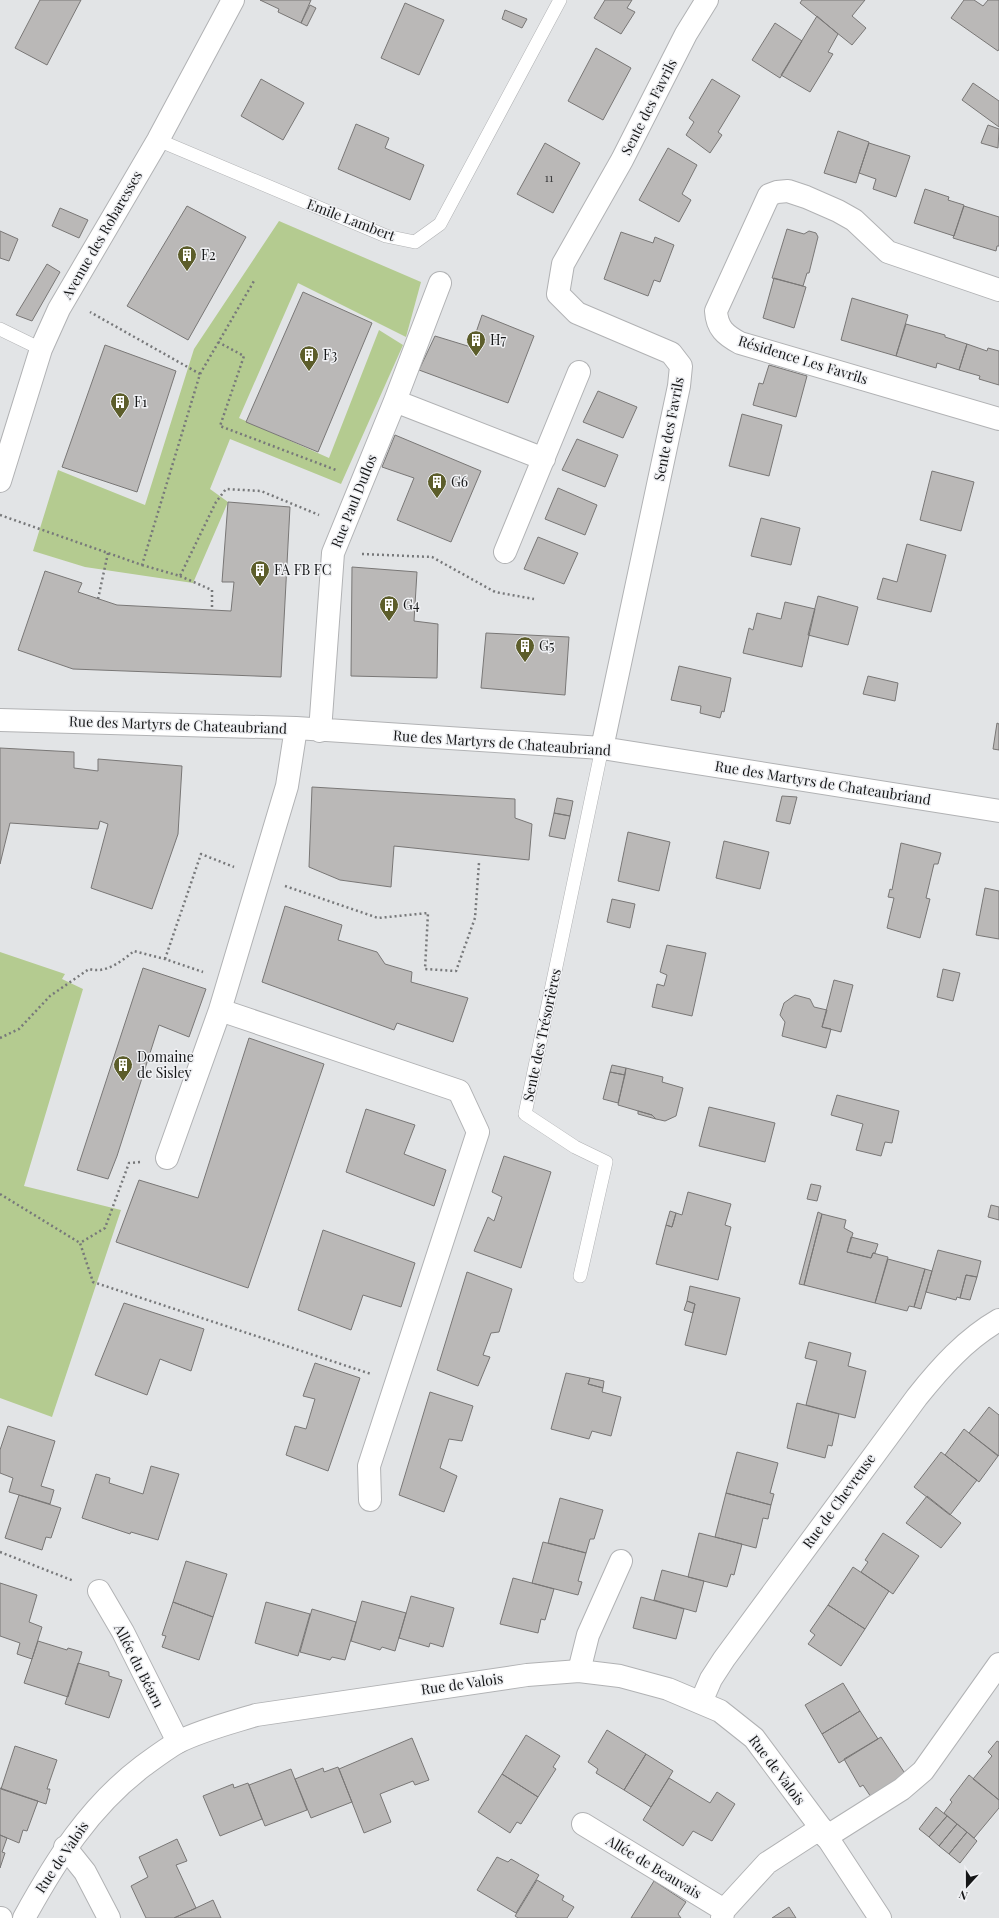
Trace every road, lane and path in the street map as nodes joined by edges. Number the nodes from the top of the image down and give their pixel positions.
1 (233, 0) edge
2 (560, 0) edge
3 (707, 0) edge
4 (158, 140) junction
5 (254, 281) dead end
6 (440, 283) dead end
7 (999, 290) edge
8 (65, 299) junction
9 (0, 329) edge
10 (218, 342) junction
11 (41, 350) junction
12 (579, 372) dead end
13 (200, 374) junction
14 (395, 401) junction
15 (999, 419) edge
16 (544, 459) junction
17 (0, 481) edge
18 (362, 481) junction
19 (0, 515) edge
20 (344, 525) junction
21 (505, 552) dead end
22 (333, 553) junction
23 (108, 554) junction
24 (142, 565) junction
25 (180, 576) junction
26 (98, 599) dead end
27 (534, 599) dead end
28 (212, 610) dead end
29 (0, 720) edge
30 (296, 728) junction
31 (320, 731) junction
32 (602, 748) junction
33 (999, 811) edge
34 (479, 863) dead end
35 (258, 877) junction
36 (166, 959) junction
37 (228, 981) junction
38 (220, 1010) junction
39 (0, 1038) edge
40 (167, 1158) joint
41 (0, 1194) edge
42 (80, 1243) junction
43 (580, 1276) dead end
44 (999, 1320) edge
45 (396, 1382) junction
46 (370, 1500) dead end
47 (0, 1552) edge
48 (621, 1561) dead end
49 (99, 1591) joint
50 (999, 1664) edge
51 (579, 1671) junction
52 (701, 1702) junction
53 (178, 1742) junction
54 (583, 1824) dead end
55 (824, 1832) junction
56 (65, 1847) junction
57 (723, 1914) edge
58 (24, 1918) edge
59 (109, 1918) edge
60 (880, 1918) edge

1 - 4 street, Avenue des Robaresses
2 - 4 lane, Emile Lambert
3 - 32 street, Sente des Favrils
4 - 8 street, Avenue des Robaresses
5 - 10 path
6 - 14 street, Rue Paul Duflos
7 - 15 street, Résidence Les Favrils
8 - 11 street, Avenue des Robaresses
8 - 13 path
9 - 11 lane
10 - 13 path
10 - 18 path
11 - 17 street, Avenue des Robaresses
12 - 16 street
13 - 24 path
14 - 16 street
14 - 18 street, Rue Paul Duflos
16 - 21 street
18 - 20 street, Rue Paul Duflos
19 - 23 path
20 - 22 street, Rue Paul Duflos
20 - 25 path
22 - 27 path
22 - 31 street, Rue Paul Duflos
23 - 24 path
23 - 26 path
24 - 25 path
25 - 28 path
29 - 30 street, Rue des Martyrs de Chateaubriand
30 - 31 street, Rue des Martyrs de Chateaubriand
30 - 35 street
31 - 32 street, Rue des Martyrs de Chateaubriand
32 - 33 street, Rue des Martyrs de Chateaubriand
32 - 43 lane, Sente des Trésorières
34 - 35 path
35 - 36 path
35 - 37 street
36 - 37 path
36 - 39 path
37 - 38 street
38 - 40 street
38 - 45 street
40 - 42 path
41 - 42 path
42 - 45 path
44 - 52 street, Rue de Chevreuse
45 - 46 street
47 - 49 path
48 - 51 street
49 - 53 street, Allée du Béarn
50 - 55 street
51 - 52 street, Rue de Valois
51 - 53 street, Rue de Valois
52 - 55 street, Rue de Valois
53 - 56 street, Rue de Valois
54 - 57 street, Allée de Beauvais
55 - 57 street
55 - 60 street, Rue de Valois
56 - 58 street, Rue de Valois
56 - 59 street

